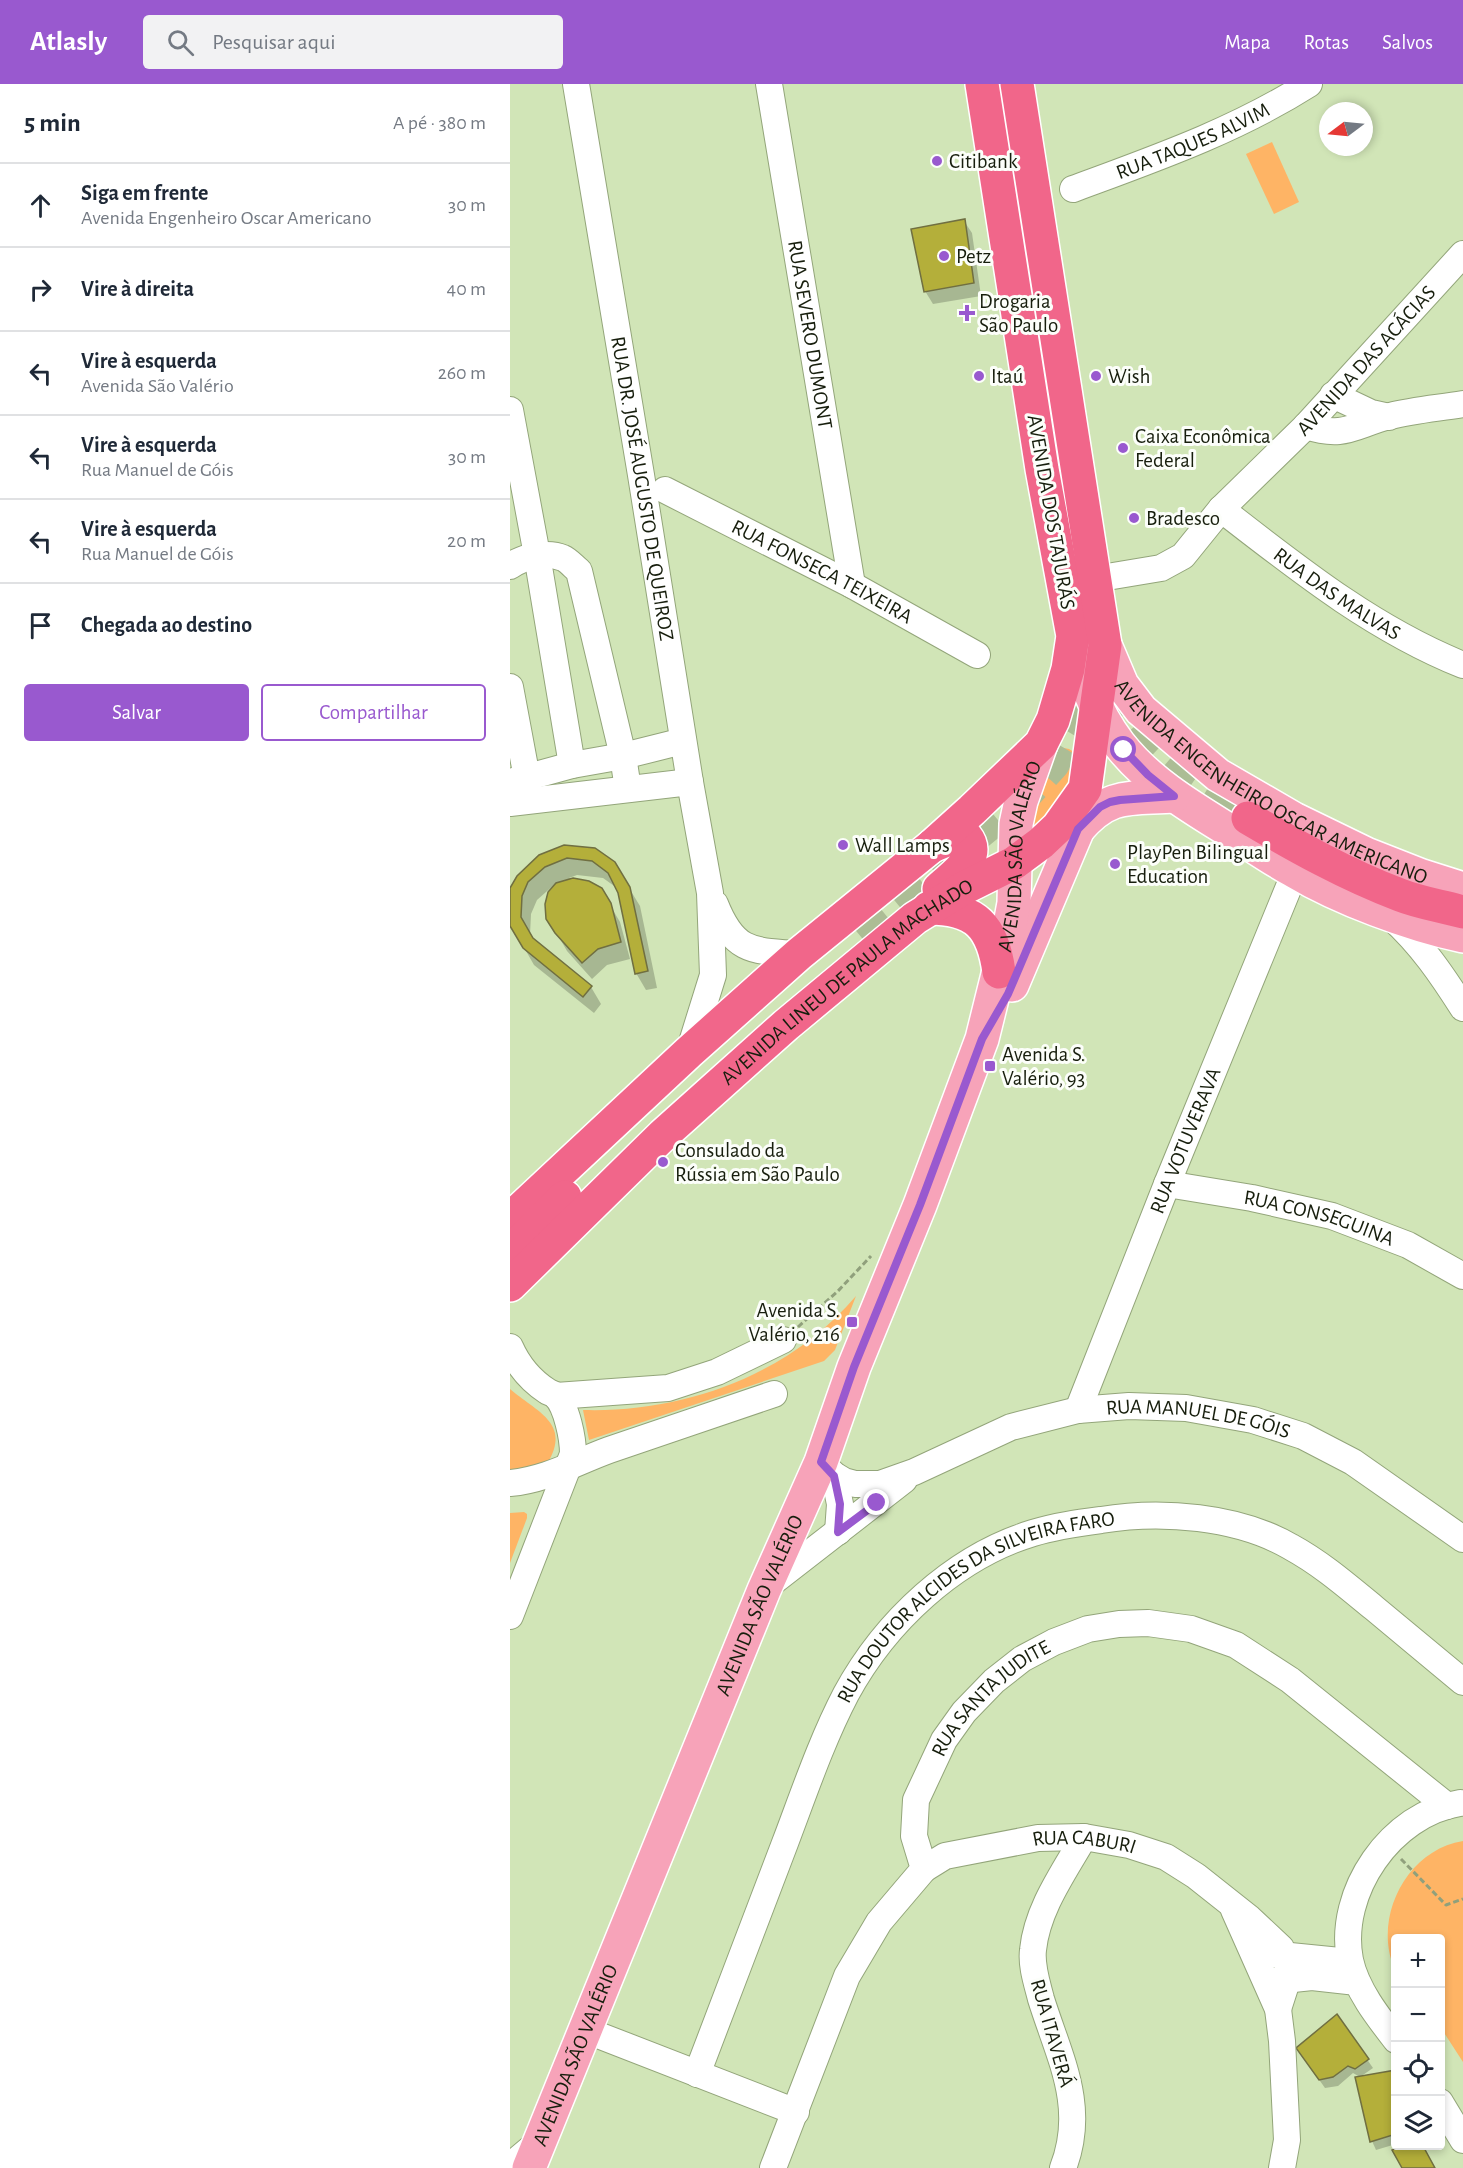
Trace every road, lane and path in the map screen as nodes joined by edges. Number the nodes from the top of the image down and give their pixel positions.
1 (576, 84) edge
2 (769, 84) edge
3 (981, 84) edge
4 (1017, 84) edge
5 (1309, 84) edge
6 (1073, 189) dead end
7 (1463, 254) edge
8 (1333, 395) junction
9 (1463, 404) edge
10 (510, 410) edge
11 (1389, 417) junction
12 (1306, 426) junction
13 (665, 490) dead end
14 (1221, 509) junction
15 (537, 555) junction
16 (510, 566) edge
17 (1095, 579) junction
18 (852, 585) junction
19 (1073, 636) junction
20 (1105, 645) junction
21 (977, 655) dead end
22 (1463, 665) edge
23 (510, 687) edge
24 (1092, 699) junction
25 (1162, 730) junction
26 (683, 741) junction
27 (1041, 744) junction
28 (623, 756) junction
29 (1135, 761) junction
30 (572, 765) junction
31 (519, 780) edge
32 (690, 782) junction
33 (628, 789) junction
34 (1085, 789) junction
35 (1174, 796) junction
36 (510, 803) edge
37 (1248, 818) tunnel mouth
38 (1078, 829) junction
39 (932, 846) junction
40 (1014, 863) junction
41 (1295, 872) junction
42 (1463, 889) edge
43 (710, 893) junction
44 (922, 913) junction
45 (1386, 914) junction
46 (1459, 927) edge
47 (857, 932) tunnel mouth
48 (799, 954) junction
49 (999, 972) junction
50 (1440, 972) junction
51 (1463, 1008) edge
52 (982, 1039) junction
53 (689, 1052) junction
54 (1167, 1184) junction
55 (510, 1219) edge
56 (879, 1248) dead end
57 (510, 1252) edge
58 (1463, 1276) edge
59 (510, 1286) edge
60 (783, 1340) joint
61 (510, 1347) edge
62 (774, 1394) dead end
63 (556, 1396) junction
64 (1078, 1410) junction
65 (570, 1466) junction
66 (827, 1469) junction
67 (914, 1472) junction
68 (510, 1483) edge
69 (838, 1532) junction
70 (1463, 1539) edge
71 (764, 1590) junction
72 (510, 1616) edge
73 (1463, 1682) edge
74 (1455, 1804) edge
75 (1084, 1837) junction
76 (1388, 1844) junction
77 (924, 1869) junction
78 (1463, 1899) edge
79 (1273, 1969) junction
80 (1354, 1972) junction
81 (585, 2030) junction
82 (1391, 2033) edge
83 (697, 2074) junction
84 (1445, 2110) edge
85 (796, 2112) junction
86 (1463, 2140) edge
87 (535, 2154) edge
88 (510, 2166) edge
89 (773, 2168) edge
90 (1063, 2168) edge
91 (1282, 2168) edge

1 - 26 street, RUA DR. JOSÉ AUGUSTO DE QUEIROZ
2 - 18 street, RUA SEVERO DUMONT
3 - 19 highway, AVENIDA DOS TAJURÁS
4 - 17 highway, AVENIDA DOS TAJURÁS
5 - 6 street, RUA TAQUES ALVIM
7 - 8 street, AVENIDA DAS ACÁCIAS
8 - 11 street
8 - 12 street, AVENIDA DAS ACÁCIAS
9 - 11 street
10 - 15 street
11 - 12 street
12 - 14 street, AVENIDA DAS ACÁCIAS
13 - 18 street, RUA FONSECA TEIXEIRA
14 - 17 street, AVENIDA DAS ACÁCIAS
14 - 22 street, RUA DAS MALVAS
15 - 16 street
15 - 28 street
15 - 30 street
17 - 20 highway, AVENIDA DOS TAJURÁS
18 - 21 street, RUA FONSECA TEIXEIRA
19 - 24 main road, AVENIDA DOS TAJURÁS
19 - 27 highway
20 - 24 highway, AVENIDA LINEU DE PAULA MACHADO
20 - 25 main road, AVENIDA ENGENHEIRO OSCAR AMERICANO
23 - 31 street
24 - 29 main road, AVENIDA ENGENHEIRO OSCAR AMERICANO
24 - 34 highway, AVENIDA LINEU DE PAULA MACHADO
25 - 29 main road
25 - 42 main road, AVENIDA ENGENHEIRO OSCAR AMERICANO
26 - 28 street
26 - 32 street, RUA DR. JOSÉ AUGUSTO DE QUEIROZ
27 - 39 highway
27 - 40 main road, AVENIDA SÃO VALÉRIO
28 - 30 street
28 - 33 street
29 - 35 main road, AVENIDA ENGENHEIRO OSCAR AMERICANO
30 - 31 street
32 - 33 street
32 - 43 street, RUA DR. JOSÉ AUGUSTO DE QUEIROZ
33 - 36 street
34 - 38 main road, AVENIDA SÃO VALÉRIO
34 - 40 highway, AVENIDA LINEU DE PAULA MACHADO
35 - 38 main road
35 - 41 main road, AVENIDA ENGENHEIRO OSCAR AMERICANO
37 - 46 highway
38 - 52 main road, AVENIDA SÃO VALÉRIO
39 - 44 highway
39 - 48 highway
40 - 44 highway, AVENIDA LINEU DE PAULA MACHADO
40 - 49 main road, AVENIDA SÃO VALÉRIO
41 - 45 main road, AVENIDA ENGENHEIRO OSCAR AMERICANO
41 - 54 street, RUA VOTUVERAVA
43 - 48 street
43 - 53 street
44 - 49 highway
44 - 59 highway, AVENIDA LINEU DE PAULA MACHADO
45 - 46 main road, AVENIDA ENGENHEIRO OSCAR AMERICANO
45 - 50 street
46 - 50 street
47 - 57 highway
48 - 53 highway
49 - 52 main road, AVENIDA SÃO VALÉRIO
50 - 51 street
52 - 66 main road, AVENIDA SÃO VALÉRIO
53 - 55 highway
54 - 58 street, RUA CONSEGUINA
54 - 64 street, RUA VOTUVERAVA
56 - 60 path
60 - 63 street
61 - 63 street
62 - 65 street
63 - 65 street
64 - 67 street, RUA MANUEL DE GÓIS
64 - 70 street, RUA MANUEL DE GÓIS
65 - 68 street
65 - 72 street
66 - 67 street, RUA MANUEL DE GÓIS
66 - 69 street
66 - 71 main road, AVENIDA SÃO VALÉRIO
67 - 69 street, RUA MANUEL DE GÓIS
69 - 71 street, RUA MANUEL DE GÓIS
71 - 81 main road, AVENIDA SÃO VALÉRIO
73 - 83 street, RUA DOUTOR ALCIDES DA SILVEIRA FARO
74 - 76 street
74 - 77 street, RUA SANTA JUDITE
75 - 77 street, RUA CABURI
75 - 79 street, RUA CABURI
75 - 90 street, RUA ITAVERÁ
76 - 78 path
76 - 80 street
77 - 85 street
79 - 80 street
79 - 91 street
80 - 82 street
81 - 83 street
81 - 87 main road, AVENIDA SÃO VALÉRIO
83 - 85 street
84 - 86 street
85 - 89 street
87 - 88 street

